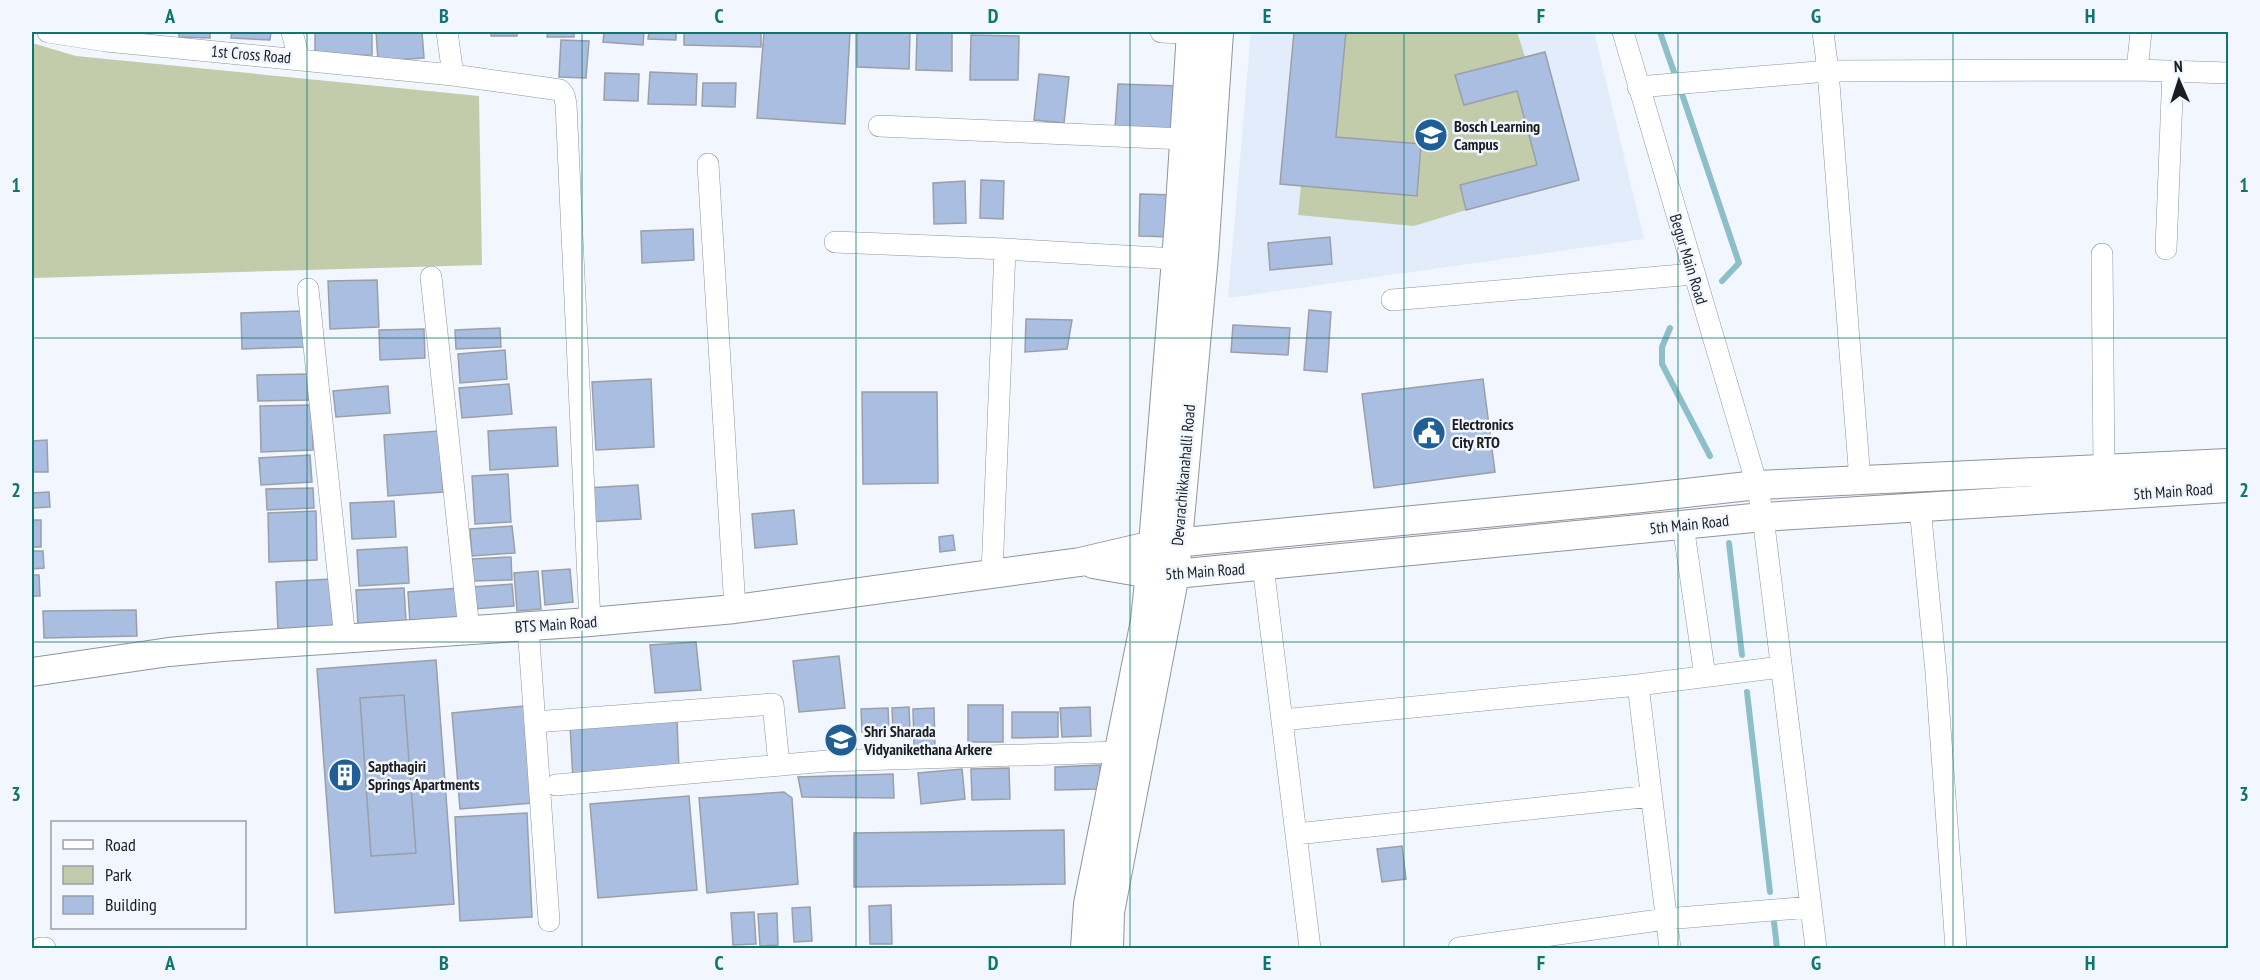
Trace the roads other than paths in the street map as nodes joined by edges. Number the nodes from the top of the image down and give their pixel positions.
1 (48, 32) edge
2 (292, 32) edge
3 (447, 32) edge
4 (1161, 32) edge
5 (1623, 32) edge
6 (1823, 32) edge
7 (2140, 32) edge
8 (1205, 33) edge
9 (299, 59) junction
10 (2138, 70) junction
11 (1828, 71) junction
12 (2173, 71) junction
13 (2229, 73) edge
14 (453, 75) junction
15 (1638, 87) junction
16 (879, 126) dead end
17 (1184, 139) junction
18 (708, 164) dead end
19 (836, 242) dead end
20 (1005, 249) junction
21 (2166, 249) dead end
22 (2102, 254) dead end
23 (1176, 259) junction
24 (1694, 274) junction
25 (431, 277) dead end
26 (308, 289) dead end
27 (1392, 300) dead end
28 (2229, 463) edge
29 (2104, 469) junction
30 (1860, 480) junction
31 (1757, 485) junction
32 (2229, 488) edge
33 (1920, 507) junction
34 (1763, 517) junction
35 (1683, 525) junction
36 (1165, 545) junction
37 (1080, 562) junction
38 (1263, 566) junction
39 (992, 574) junction
40 (1162, 574) junction
41 (735, 609) junction
42 (591, 622) junction
43 (528, 626) junction
44 (469, 630) junction
45 (345, 639) junction
46 (1781, 667) junction
47 (32, 672) edge
48 (1705, 676) junction
49 (1638, 685) junction
50 (1282, 720) junction
51 (535, 722) junction
52 (1118, 752) junction
53 (778, 765) junction
54 (556, 785) dead end
55 (1651, 796) junction
56 (1296, 834) junction
57 (1811, 907) junction
58 (1666, 919) junction
59 (549, 921) dead end
60 (1569, 941) edge
61 (1085, 948) edge
62 (1109, 948) edge
63 (1310, 948) edge
64 (1459, 948) edge
65 (1670, 948) edge
66 (1816, 948) edge
67 (1956, 948) edge

1 - 9 street, 1st Cross Road
2 - 9 street
3 - 14 street
4 - 8 street
5 - 15 street, Begur Main Road
6 - 11 street
7 - 10 street
8 - 17 main road, Devarachikkanahalli Road
8 - 36 main road, Devarachikkanahalli Road
9 - 14 street, 1st Cross Road
10 - 11 street
10 - 12 street
11 - 15 street
11 - 30 street
12 - 13 street
12 - 21 street
14 - 42 street, 1st Cross Road
15 - 24 street, Begur Main Road
16 - 17 street
17 - 23 main road, Devarachikkanahalli Road
18 - 41 street
19 - 20 street
20 - 23 street
20 - 39 street
22 - 29 street
23 - 36 main road, Devarachikkanahalli Road
24 - 27 street
24 - 31 street, Begur Main Road
25 - 44 street
26 - 45 street
28 - 29 main road, 5th Main Road
29 - 30 main road, 5th Main Road
30 - 31 main road, 5th Main Road
31 - 34 street, Begur Main Road
31 - 36 main road, 5th Main Road
32 - 33 main road, 5th Main Road
33 - 34 main road, 5th Main Road
33 - 67 street
34 - 35 main road, 5th Main Road
34 - 46 street, Begur Main Road
35 - 38 main road, 5th Main Road
35 - 48 street
36 - 37 main road, BTS Main Road
36 - 40 main road, Devarachikkanahalli Road
37 - 39 main road, BTS Main Road
37 - 40 main road, BTS Main Road
38 - 40 main road, 5th Main Road
38 - 50 street
39 - 41 main road, BTS Main Road
40 - 52 main road, Devarachikkanahalli Road
40 - 62 main road, Devarachikkanahalli Road
41 - 42 main road, BTS Main Road
42 - 43 main road, BTS Main Road
43 - 44 main road, BTS Main Road
43 - 51 street
44 - 45 main road, BTS Main Road
45 - 47 main road, BTS Main Road
46 - 48 street
46 - 57 street, Begur Main Road
48 - 49 street
49 - 50 street
49 - 55 street
50 - 56 street
51 - 53 street
51 - 59 street
52 - 53 street
52 - 61 main road, Devarachikkanahalli Road
53 - 54 street
55 - 56 street
55 - 58 street
56 - 63 street
57 - 58 street
57 - 66 street, Begur Main Road
58 - 60 street
58 - 65 street
60 - 64 street

